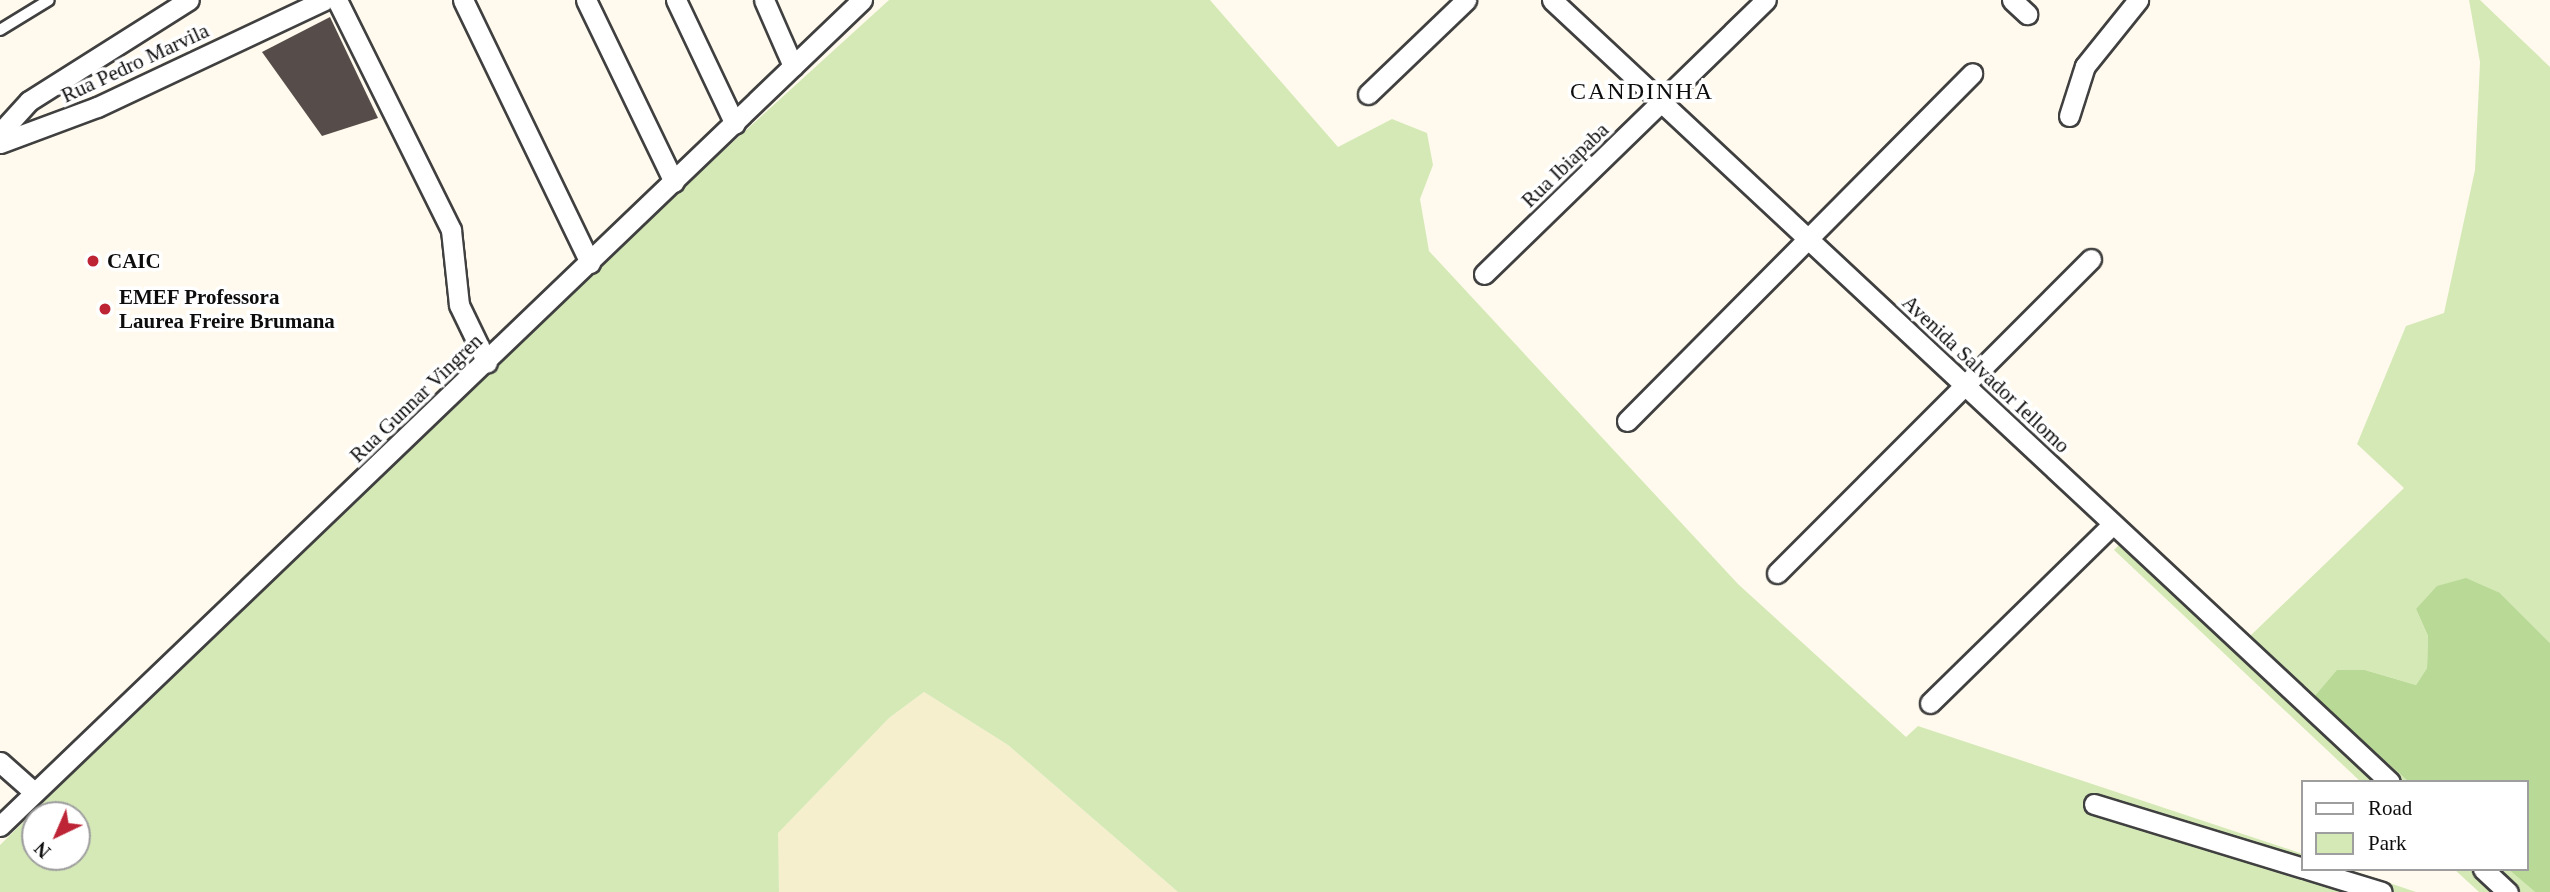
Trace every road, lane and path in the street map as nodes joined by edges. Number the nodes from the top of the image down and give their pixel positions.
1 (49, 0) edge
2 (189, 0) edge
3 (324, 0) edge
4 (337, 0) edge
5 (463, 0) edge
6 (586, 0) edge
7 (676, 0) edge
8 (764, 0) edge
9 (1466, 0) edge
10 (1552, 0) edge
11 (1766, 0) edge
12 (2011, 0) edge
13 (2138, 0) edge
14 (856, 2) edge
15 (2027, 14) dead end
16 (0, 30) edge
17 (793, 66) junction
18 (1972, 73) dead end
19 (1368, 94) dead end
20 (1661, 103) junction
21 (2069, 116) dead end
22 (734, 124) junction
23 (0, 133) edge
24 (0, 143) edge
25 (674, 182) junction
26 (1811, 242) junction
27 (2091, 259) dead end
28 (590, 263) junction
29 (1484, 274) dead end
30 (487, 363) junction
31 (1967, 388) junction
32 (1627, 421) dead end
33 (2113, 524) junction
34 (1777, 573) dead end
35 (1930, 704) dead end
36 (0, 762) edge
37 (2388, 780) edge
38 (34, 792) junction
39 (2094, 804) dead end
40 (0, 826) edge
41 (2302, 868) edge
42 (2312, 871) edge
43 (2485, 871) edge
44 (2382, 892) edge
45 (2508, 892) edge

1 - 16 lane
2 - 23 street
3 - 24 street, Rua Pedro Marvila
4 - 30 street
5 - 28 street
6 - 25 street
7 - 22 street
8 - 17 street
9 - 19 street
10 - 20 street, Avenida Salvador Iellomo
11 - 20 street, Rua Ibiapaba
12 - 15 street
13 - 21 street
14 - 17 street, Rua Gunnar Vingren
17 - 22 street, Rua Gunnar Vingren
18 - 26 street
20 - 26 street, Avenida Salvador Iellomo
20 - 29 street, Rua Ibiapaba
22 - 25 street, Rua Gunnar Vingren
25 - 28 street, Rua Gunnar Vingren
26 - 31 street, Avenida Salvador Iellomo
26 - 32 street
27 - 31 street
28 - 30 street, Rua Gunnar Vingren
30 - 38 street, Rua Gunnar Vingren
31 - 33 street, Avenida Salvador Iellomo
31 - 34 street
33 - 35 street
33 - 37 street, Avenida Salvador Iellomo
36 - 38 street
38 - 40 street, Rua Gunnar Vingren
39 - 41 street
42 - 44 street
43 - 45 street

